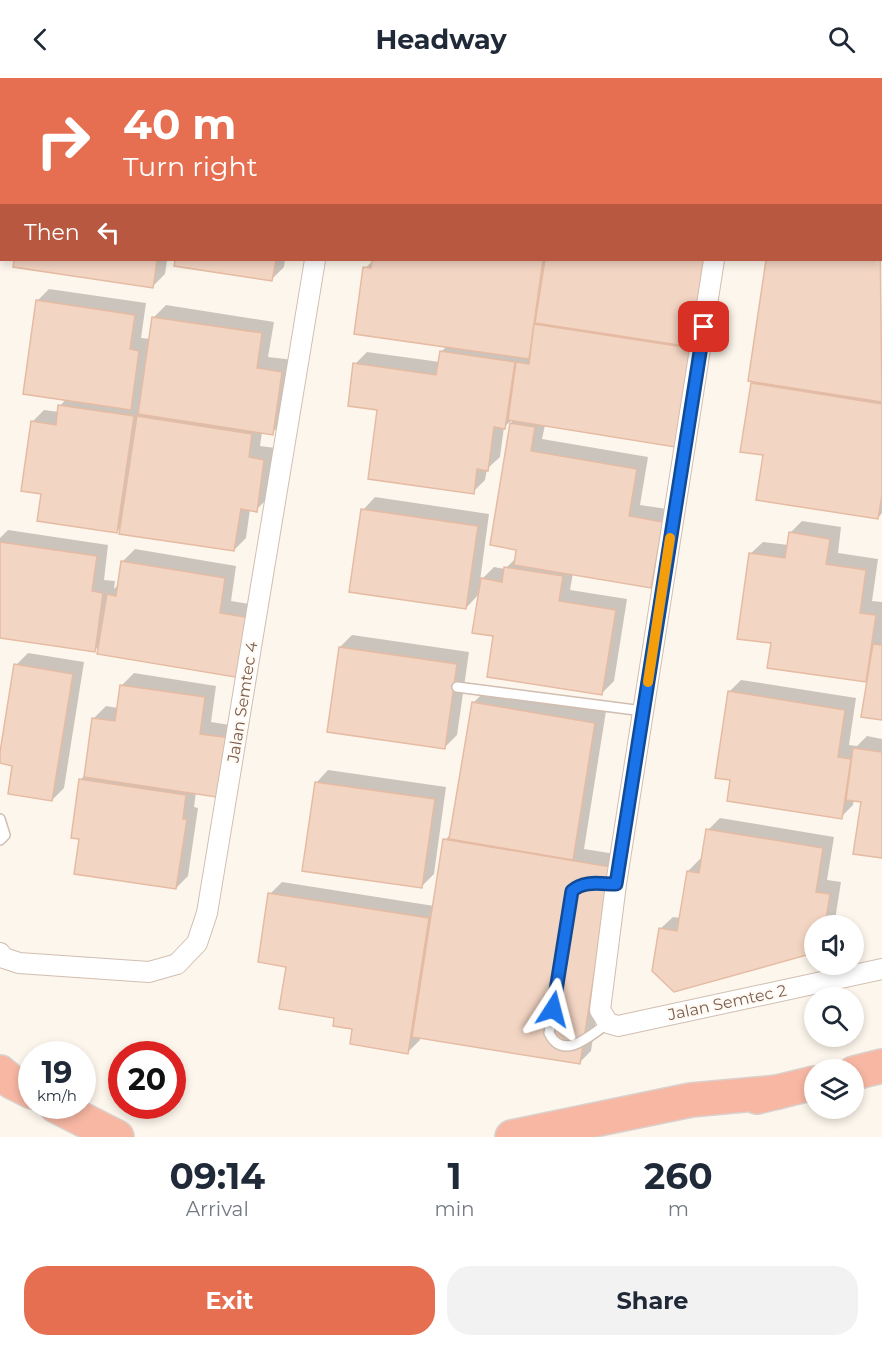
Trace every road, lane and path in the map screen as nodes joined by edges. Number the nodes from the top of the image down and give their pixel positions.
1 (315, 261) edge
2 (714, 261) edge
3 (457, 687) dead end
4 (643, 711) junction
5 (0, 819) edge
6 (0, 840) edge
7 (616, 884) junction
8 (2, 956) edge
9 (882, 969) edge
10 (608, 1023) junction
11 (882, 1066) edge
12 (864, 1070) edge
13 (0, 1072) edge
14 (18, 1085) edge
15 (804, 1086) edge
16 (778, 1092) junction
17 (82, 1119) edge
18 (117, 1137) edge
19 (512, 1137) edge
20 (589, 1137) edge

1 - 8 street, Jalan Semtec 4
2 - 4 street
3 - 4 lane
4 - 7 street
5 - 6 lane
7 - 10 street
7 - 10 lane
9 - 10 street, Jalan Semtec 2
11 - 12 highway
13 - 14 highway
15 - 16 highway
16 - 19 highway
16 - 20 highway
17 - 18 highway

